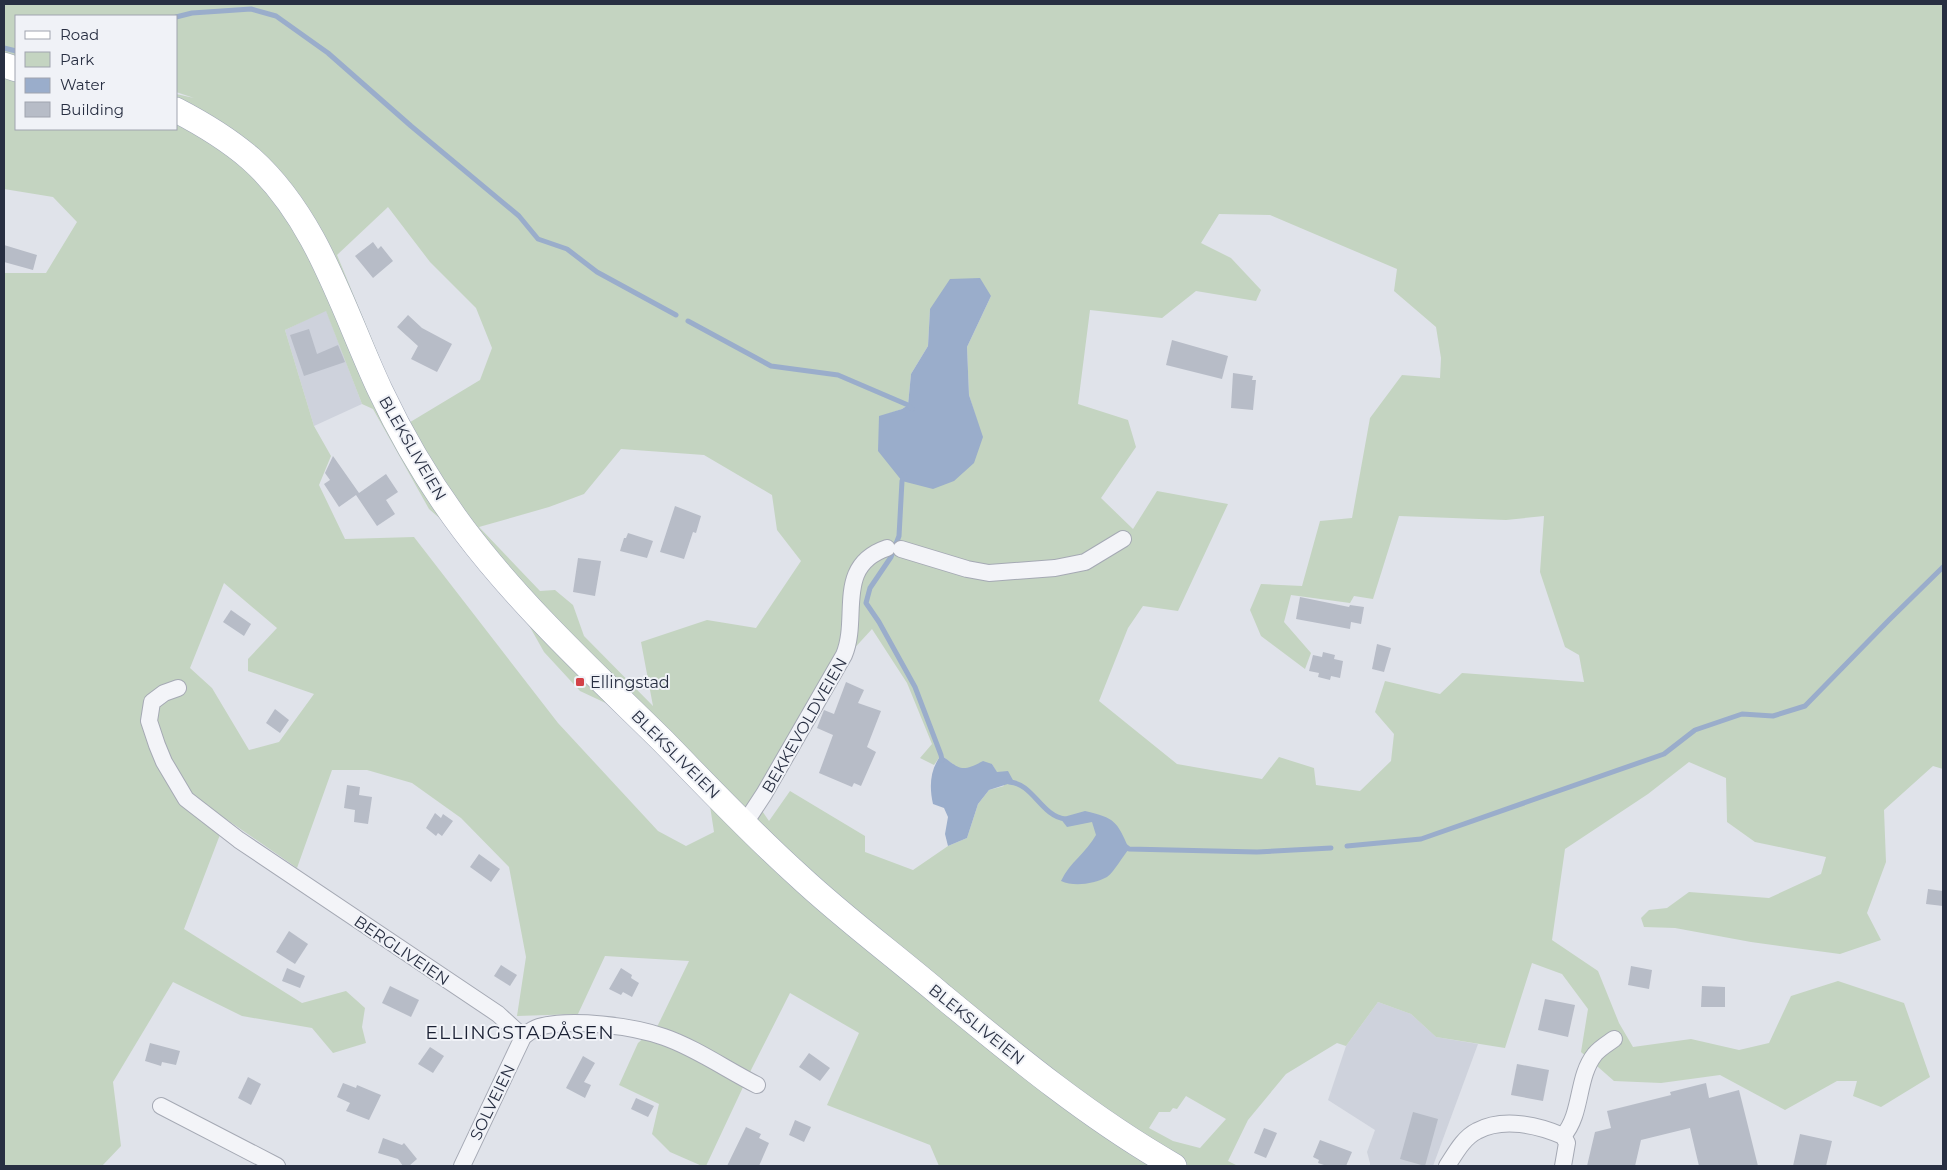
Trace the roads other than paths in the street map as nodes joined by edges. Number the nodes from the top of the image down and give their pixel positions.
1 (178, 111) edge
2 (1123, 539) dead end
3 (178, 688) dead end
4 (744, 823) junction
5 (523, 1037) junction
6 (1614, 1039) dead end
7 (756, 1086) dead end
8 (161, 1106) dead end
9 (1563, 1136) junction
10 (276, 1166) edge
11 (462, 1166) edge
12 (1174, 1166) edge
13 (1447, 1166) edge
14 (1563, 1166) edge

1 - 4 main road, BLEKSLIVEIEN
2 - 4 street, BEKKEVOLDVEIEN
3 - 5 street, BERGLIVEIEN
4 - 12 main road, BLEKSLIVEIEN
5 - 7 street
5 - 11 street, SOLVEIEN
6 - 9 street
8 - 10 street
9 - 13 street
9 - 14 street

